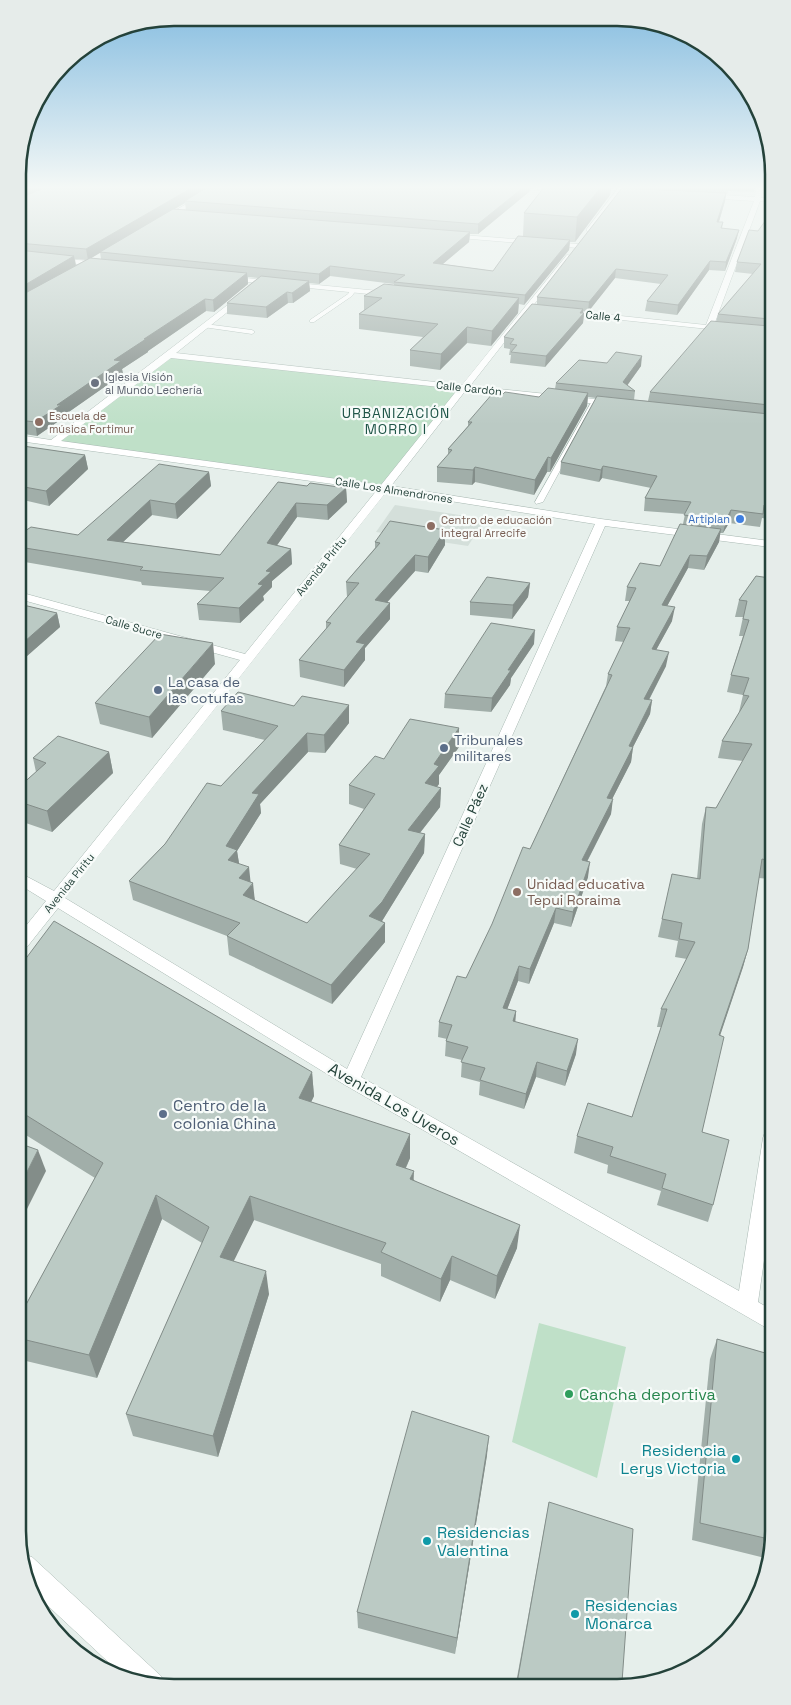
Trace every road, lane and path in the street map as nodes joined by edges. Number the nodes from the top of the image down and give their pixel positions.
1 (87, 266) edge
2 (562, 266) edge
3 (732, 266) edge
4 (83, 268) edge
5 (223, 277) edge
6 (260, 281) junction
7 (353, 290) junction
8 (401, 295) edge
9 (556, 311) edge
10 (312, 321) dead end
11 (205, 326) junction
12 (709, 327) junction
13 (735, 330) edge
14 (252, 332) dead end
15 (168, 355) junction
16 (464, 388) junction
17 (594, 402) junction
18 (623, 406) edge
19 (27, 439) edge
20 (54, 442) junction
21 (384, 488) junction
22 (539, 502) dead end
23 (601, 522) junction
24 (765, 543) edge
25 (27, 597) edge
26 (248, 658) junction
27 (26, 882) edge
28 (56, 899) junction
29 (26, 936) edge
30 (351, 1080) junction
31 (764, 1190) edge
32 (747, 1306) junction
33 (764, 1316) edge
34 (33, 1575) edge
35 (143, 1675) edge

1 - 4 street
2 - 16 street, Avenida Píritu
3 - 12 street
5 - 6 street
6 - 7 street
6 - 11 street
7 - 8 street
7 - 10 lane
9 - 12 street, Calle 4
11 - 14 lane
11 - 15 street
12 - 13 street, Calle 4
15 - 16 street, Calle Cardón
15 - 20 street
16 - 17 street, Calle Cardón
16 - 21 street, Avenida Píritu
17 - 18 street, Calle Cardón
17 - 22 lane
19 - 20 street, Calle Los Almendrones
20 - 21 street, Calle Los Almendrones
21 - 23 street, Calle Los Almendrones
21 - 26 street, Avenida Píritu
23 - 24 street, Calle Los Almendrones
23 - 30 street, Calle Páez
25 - 26 street, Calle Sucre
26 - 28 street, Avenida Píritu
27 - 28 street, Avenida Los Uveros
28 - 29 street, Avenida Píritu
28 - 30 street, Avenida Los Uveros
30 - 32 street, Avenida Los Uveros
31 - 32 street
32 - 33 street, Avenida Los Uveros
34 - 35 street

